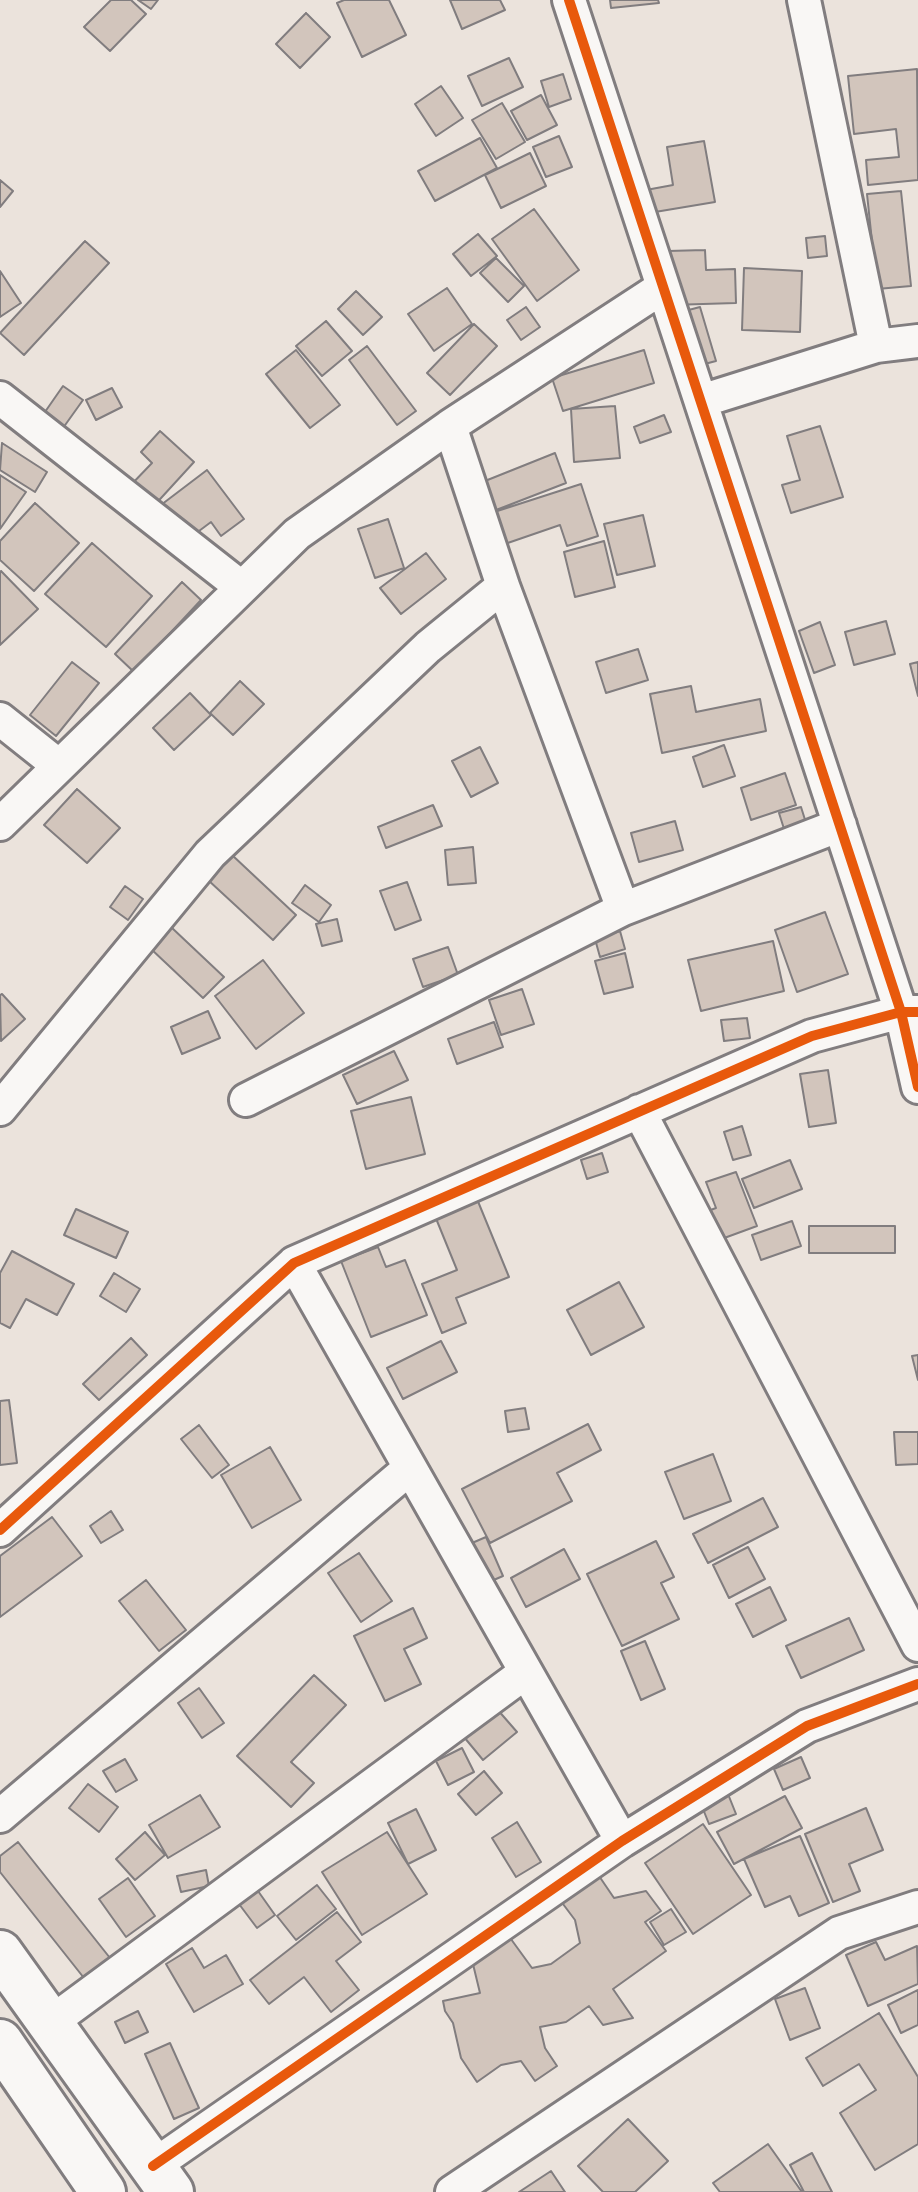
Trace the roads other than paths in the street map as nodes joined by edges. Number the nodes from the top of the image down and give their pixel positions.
1 (569, 0) edge
2 (804, 0) edge
3 (663, 287) junction
4 (918, 341) edge
5 (876, 346) junction
6 (0, 398) edge
7 (701, 401) junction
8 (450, 426) junction
9 (503, 586) junction
10 (241, 587) junction
11 (0, 719) edge
12 (59, 766) junction
13 (0, 824) edge
14 (840, 825) junction
15 (623, 909) junction
16 (910, 1012) edge
17 (918, 1087) edge
18 (246, 1100) dead end
19 (0, 1109) edge
20 (639, 1111) junction
21 (294, 1263) junction
22 (410, 1468) junction
23 (0, 1530) edge
24 (918, 1645) edge
25 (526, 1672) junction
26 (918, 1684) edge
27 (0, 1816) edge
28 (622, 1841) junction
29 (918, 1907) edge
30 (0, 1953) edge
31 (50, 2023) junction
32 (0, 2042) edge
33 (162, 2179) edge
34 (94, 2189) edge
35 (452, 2192) edge

1 - 3 street
2 - 5 street
3 - 7 street
3 - 8 street
4 - 5 street
5 - 7 street
6 - 10 street
7 - 14 street
8 - 9 street
8 - 10 street
9 - 15 street
9 - 19 street
10 - 12 street
11 - 12 street
12 - 13 street
14 - 15 street
14 - 16 street
15 - 18 street
16 - 17 street
16 - 20 street
20 - 21 street
20 - 24 street
21 - 22 street
21 - 23 street
22 - 25 street
22 - 27 street
25 - 28 street
25 - 31 street
26 - 28 street
28 - 33 street
29 - 35 street
30 - 31 main road
31 - 33 main road
32 - 34 main road

